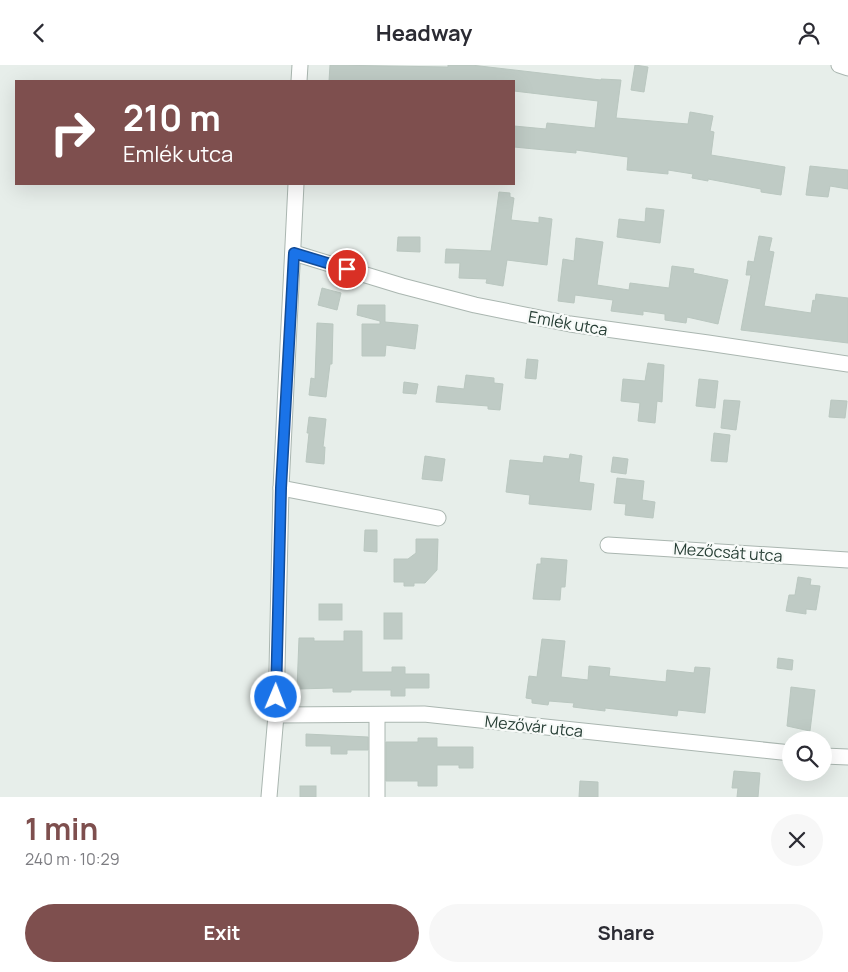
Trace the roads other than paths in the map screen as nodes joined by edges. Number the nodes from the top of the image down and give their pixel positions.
1 (300, 65) edge
2 (839, 65) edge
3 (848, 68) edge
4 (299, 80) edge
5 (296, 185) edge
6 (294, 253) junction
7 (848, 364) edge
8 (281, 488) junction
9 (438, 518) dead end
10 (608, 545) dead end
11 (848, 560) edge
12 (276, 715) junction
13 (377, 715) junction
14 (782, 752) edge
15 (832, 756) edge
16 (848, 757) edge
17 (269, 797) edge
18 (377, 797) edge

1 - 4 street
2 - 3 street
5 - 6 street
6 - 7 street, Emlék utca
6 - 8 street
8 - 9 street
8 - 12 street
10 - 11 street, Mezőcsát utca
12 - 13 street, Mezővár utca
12 - 17 street
13 - 14 street, Mezővár utca
13 - 18 street
15 - 16 street

